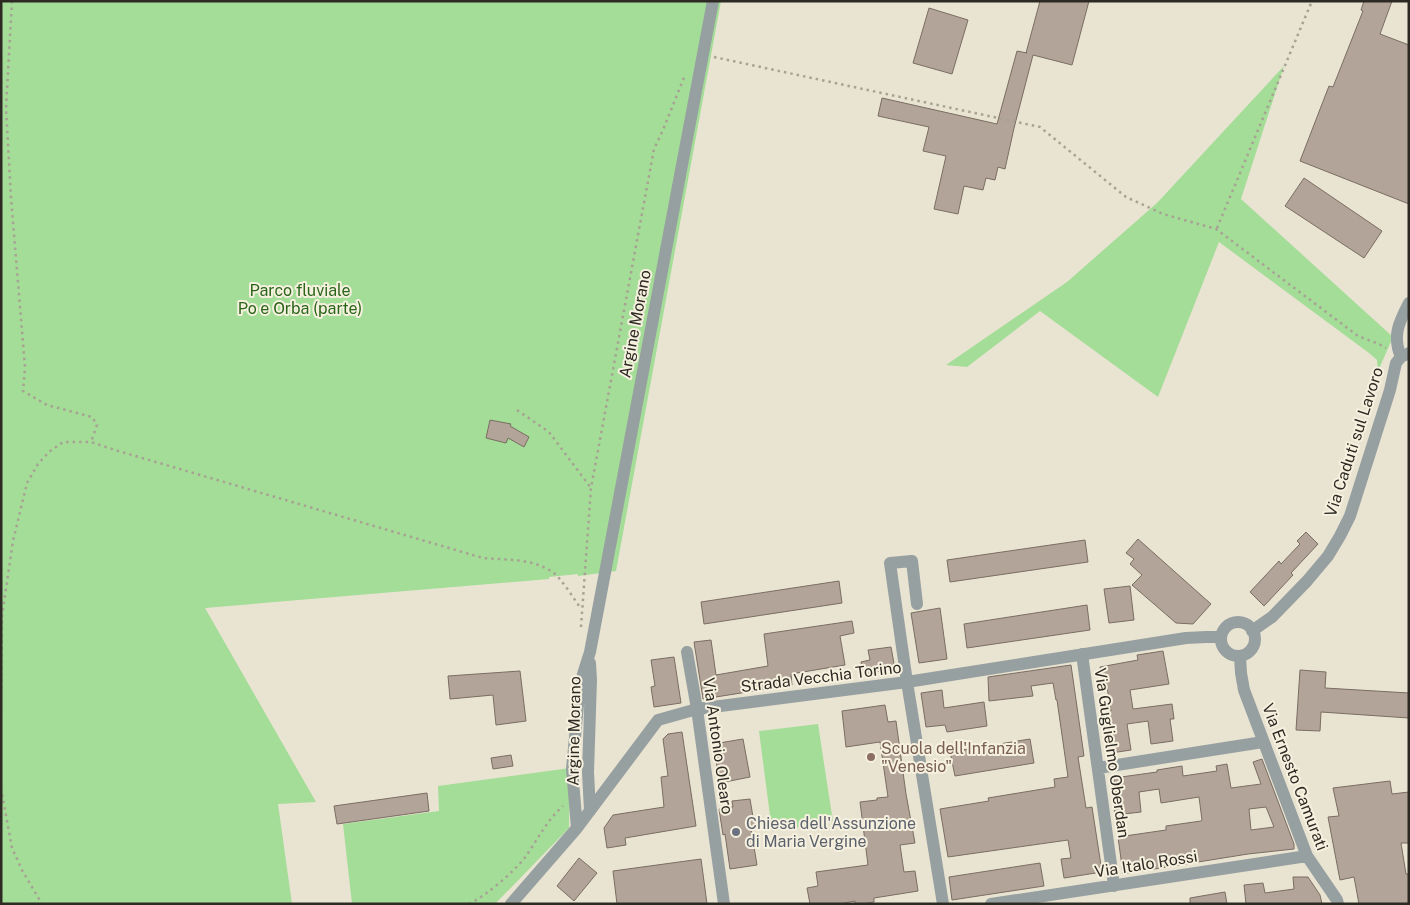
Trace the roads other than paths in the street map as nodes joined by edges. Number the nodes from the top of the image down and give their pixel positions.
1 (713, 1) edge
2 (1409, 303) edge
3 (1405, 355) edge
4 (917, 604) dead end
5 (1252, 631) junction
6 (1221, 638) junction
7 (587, 642) junction
8 (687, 652) dead end
9 (1082, 654) junction
10 (1240, 656) junction
11 (907, 682) junction
12 (697, 709) junction
13 (1263, 742) junction
14 (1098, 768) junction
15 (590, 811) junction
16 (577, 828) junction
17 (1307, 856) junction
18 (1114, 886) junction
19 (1055, 899) edge
20 (511, 904) edge
21 (724, 904) edge
22 (943, 904) edge
23 (991, 904) edge
24 (1338, 904) edge

1 - 7 street, Argine Morano
2 - 3 street
3 - 5 street, Via Caduti sul Lavoro
4 - 11 street
5 - 6 street
5 - 10 street
6 - 9 street, Strada Vecchia Torino
6 - 10 street
7 - 15 street, Argine Morano
7 - 16 street, Argine Morano
8 - 12 street, Via Antonio Olearo
9 - 11 street, Strada Vecchia Torino
9 - 14 street, Via Guglielmo Oberdan
10 - 13 street, Via Ernesto Camurati
11 - 12 street, Strada Vecchia Torino
11 - 22 street
12 - 15 street, Strada Vecchia Torino
12 - 21 street, Via Antonio Olearo
13 - 14 street
13 - 17 street, Via Ernesto Camurati
14 - 18 street, Via Guglielmo Oberdan
15 - 16 street, Strada Vecchia Torino
16 - 20 street, Strada Vecchia Torino
17 - 18 street, Via Italo Rossi
17 - 24 street, Via Ernesto Camurati
18 - 19 street, Via Italo Rossi
19 - 23 street, Via Italo Rossi

